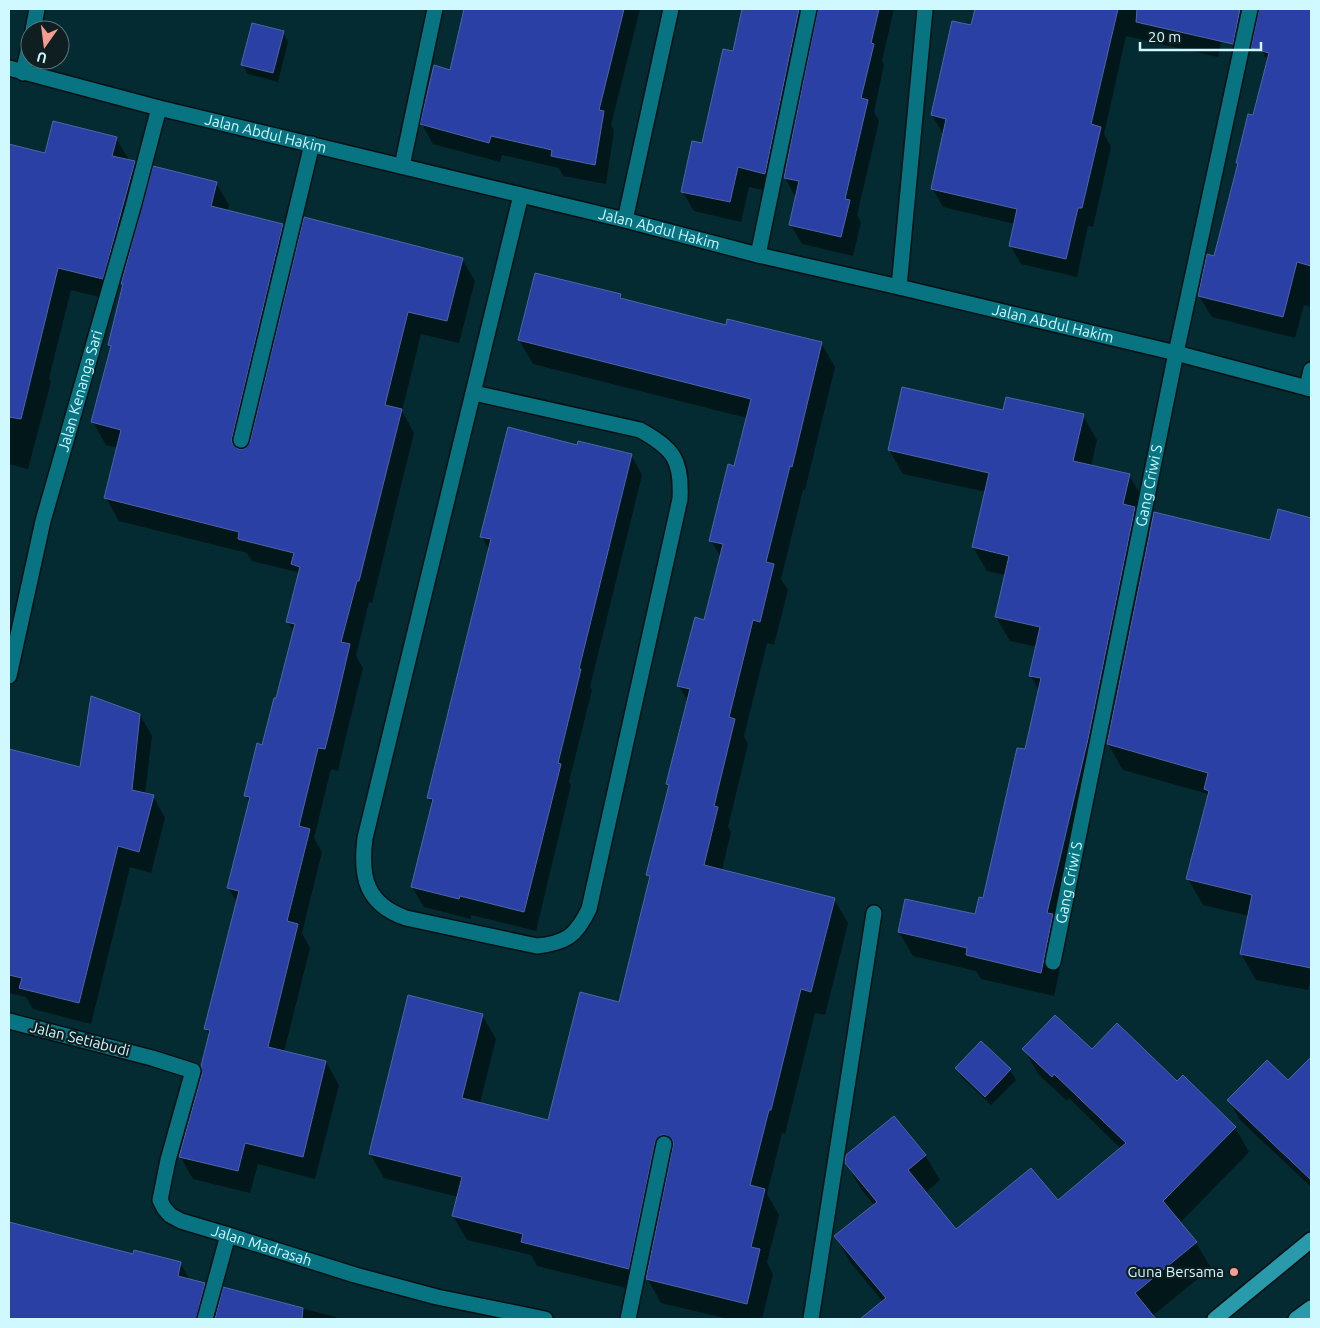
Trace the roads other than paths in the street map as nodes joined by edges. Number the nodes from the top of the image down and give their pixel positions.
1 (435, 9) edge
2 (671, 9) edge
3 (809, 9) edge
4 (925, 9) edge
5 (1250, 9) edge
6 (9, 68) edge
7 (25, 70) edge
8 (24, 73) junction
9 (159, 108) junction
10 (312, 144) junction
11 (402, 166) junction
12 (521, 195) junction
13 (625, 220) junction
14 (758, 255) junction
15 (899, 287) junction
16 (1176, 353) junction
17 (1311, 370) edge
18 (1309, 388) edge
19 (474, 392) junction
20 (241, 440) dead end
21 (9, 676) edge
22 (874, 912) dead end
23 (1053, 962) dead end
24 (9, 1021) edge
25 (152, 1058) joint
26 (664, 1144) dead end
27 (228, 1235) junction
28 (1311, 1240) edge
29 (1311, 1308) edge
30 (205, 1319) edge
31 (545, 1319) edge
32 (628, 1319) edge
33 (811, 1319) edge
34 (1215, 1319) edge
35 (1296, 1319) edge

1 - 11 street
2 - 13 street
3 - 14 street
4 - 15 street
5 - 16 street, Gang Criwi S
6 - 8 street, Jalan Abdul Hakim
7 - 8 street
8 - 9 street, Jalan Abdul Hakim
9 - 10 street, Jalan Abdul Hakim
9 - 21 street, Jalan Kenanga Sari
10 - 11 street, Jalan Abdul Hakim
10 - 20 street
11 - 12 street, Jalan Abdul Hakim
12 - 13 street, Jalan Abdul Hakim
12 - 19 street
13 - 14 street, Jalan Abdul Hakim
14 - 15 street, Jalan Abdul Hakim
15 - 16 street, Jalan Abdul Hakim
16 - 18 street, Jalan Abdul Hakim
16 - 23 street, Gang Criwi S
17 - 18 street
19 - 19 street
22 - 33 street
24 - 25 street, Jalan Setiabudi
25 - 27 street, Jalan Madrasah
26 - 32 street
27 - 30 street
27 - 31 street, Jalan Madrasah
28 - 34 main road
29 - 35 main road

